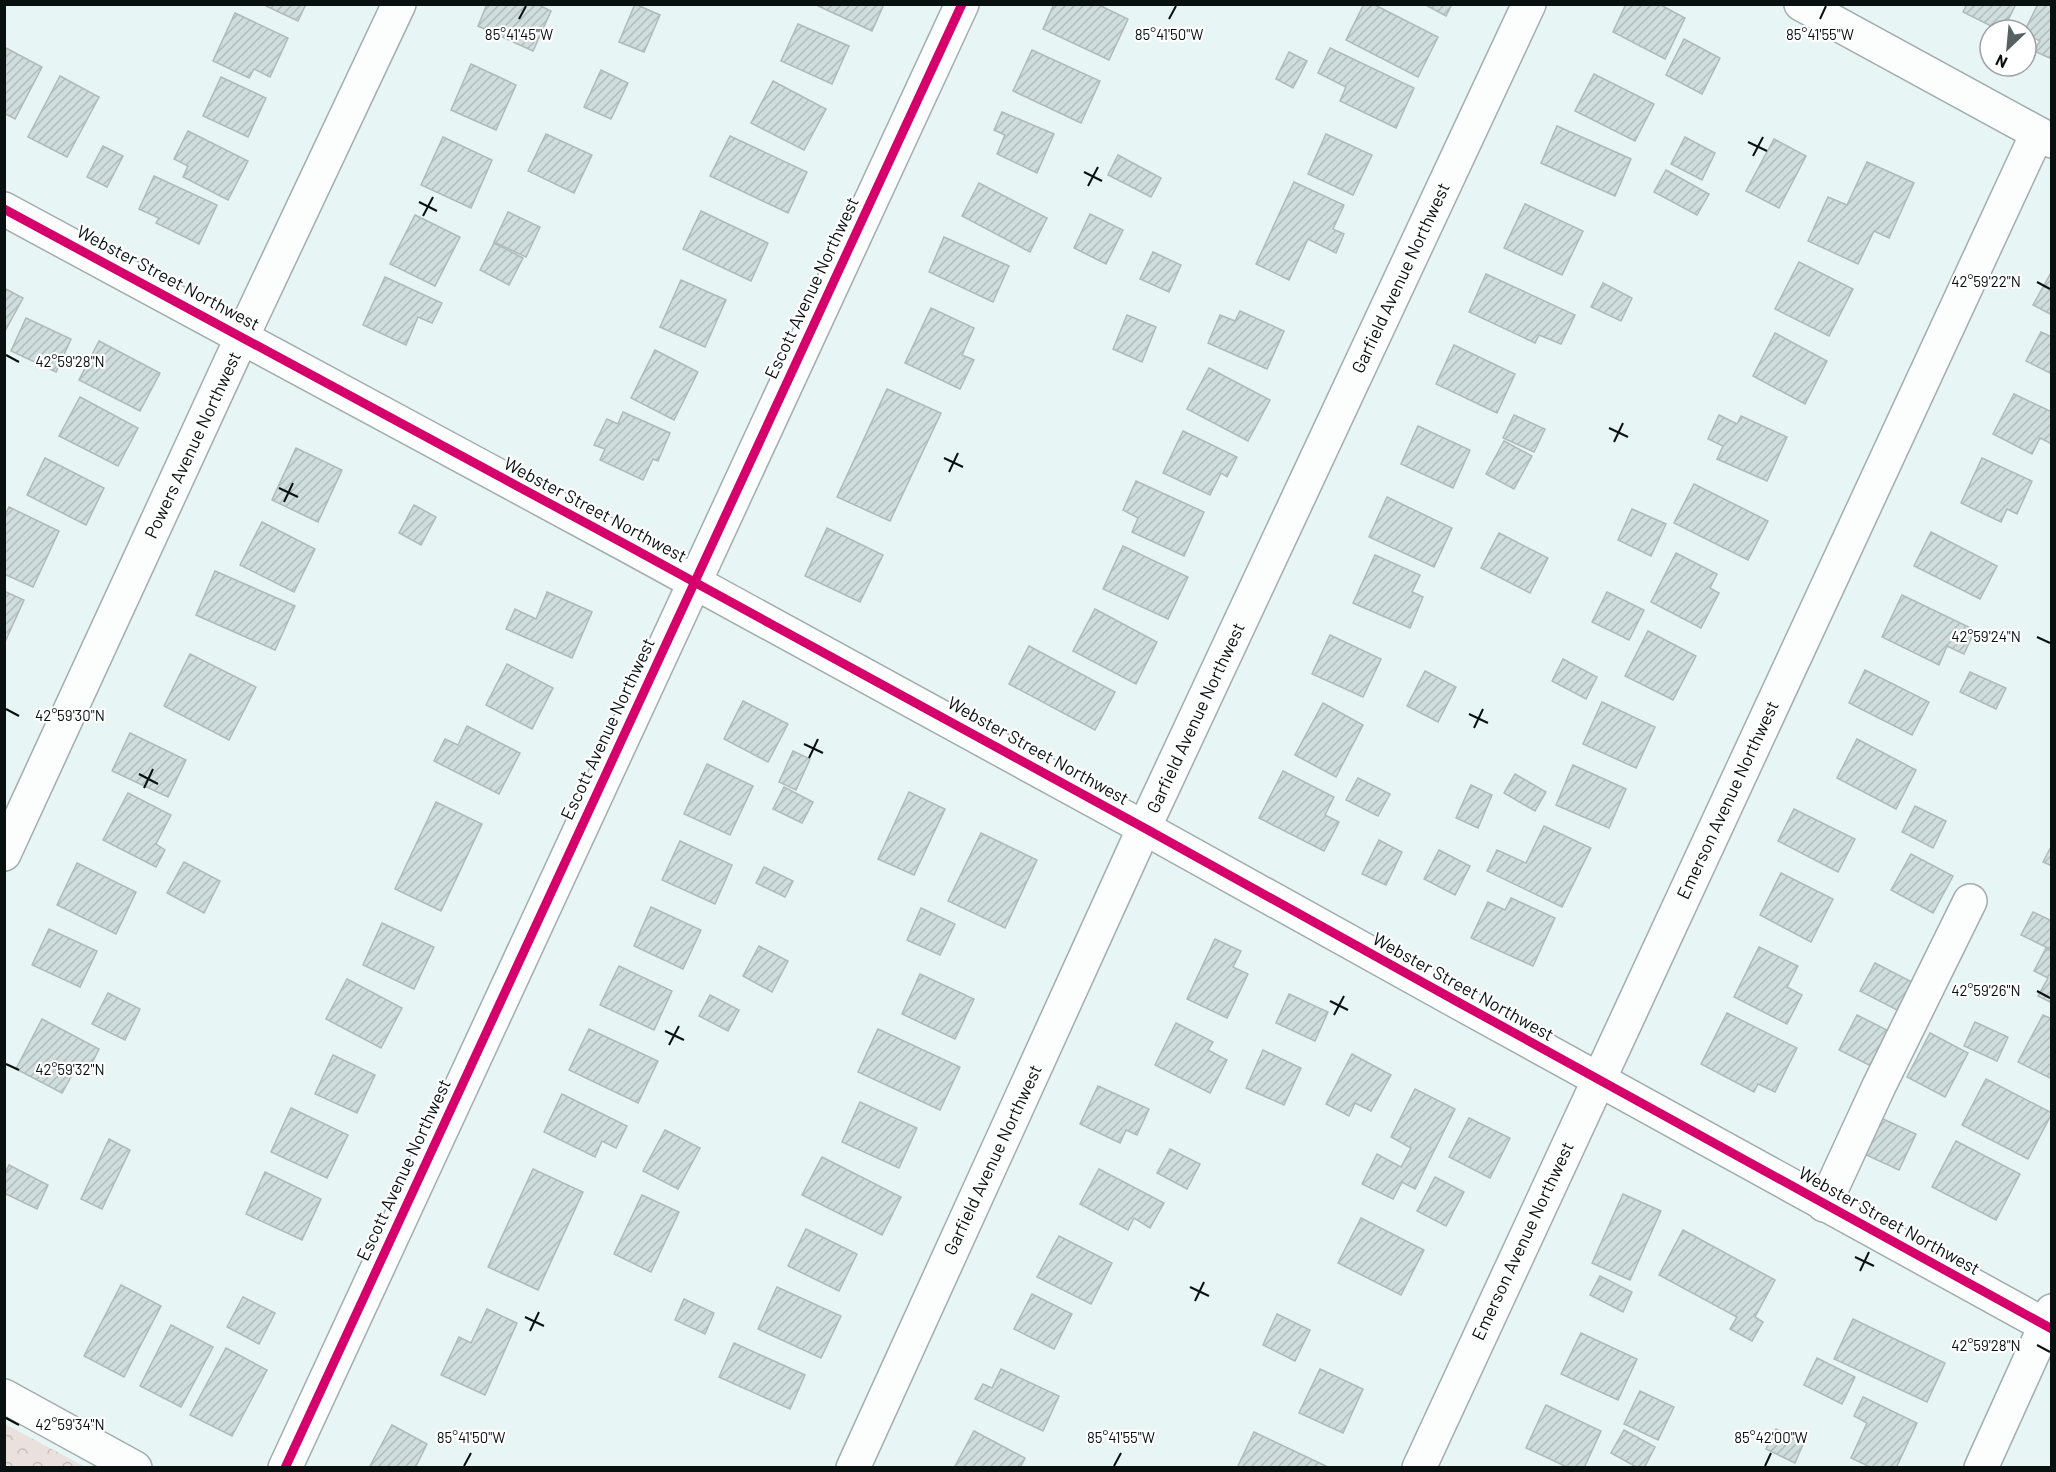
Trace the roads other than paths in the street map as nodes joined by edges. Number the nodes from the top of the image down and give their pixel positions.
1 (399, 4) edge
2 (962, 4) edge
3 (1529, 4) edge
4 (1801, 4) edge
5 (2044, 138) edge
6 (4, 209) edge
7 (242, 337) junction
8 (694, 582) junction
9 (1144, 828) junction
10 (4, 854) edge
11 (1970, 901) dead end
12 (1597, 1081) junction
13 (1824, 1205) junction
14 (2049, 1322) edge
15 (4, 1396) edge
16 (135, 1467) edge
17 (285, 1467) edge
18 (853, 1467) edge
19 (1419, 1467) edge
20 (1981, 1467) edge

1 - 7 street, Powers Avenue Northwest
2 - 8 street, Escott Avenue Northwest
3 - 9 street, Garfield Avenue Northwest
4 - 5 street
5 - 12 street, Emerson Avenue Northwest
6 - 7 street, Webster Street Northwest
7 - 8 street, Webster Street Northwest
7 - 10 street, Powers Avenue Northwest
8 - 9 street, Webster Street Northwest
8 - 17 street, Escott Avenue Northwest
9 - 12 street, Webster Street Northwest
9 - 18 street, Garfield Avenue Northwest
11 - 13 street
12 - 13 street, Webster Street Northwest
12 - 19 street, Emerson Avenue Northwest
13 - 14 street, Webster Street Northwest
14 - 20 street
15 - 16 street

